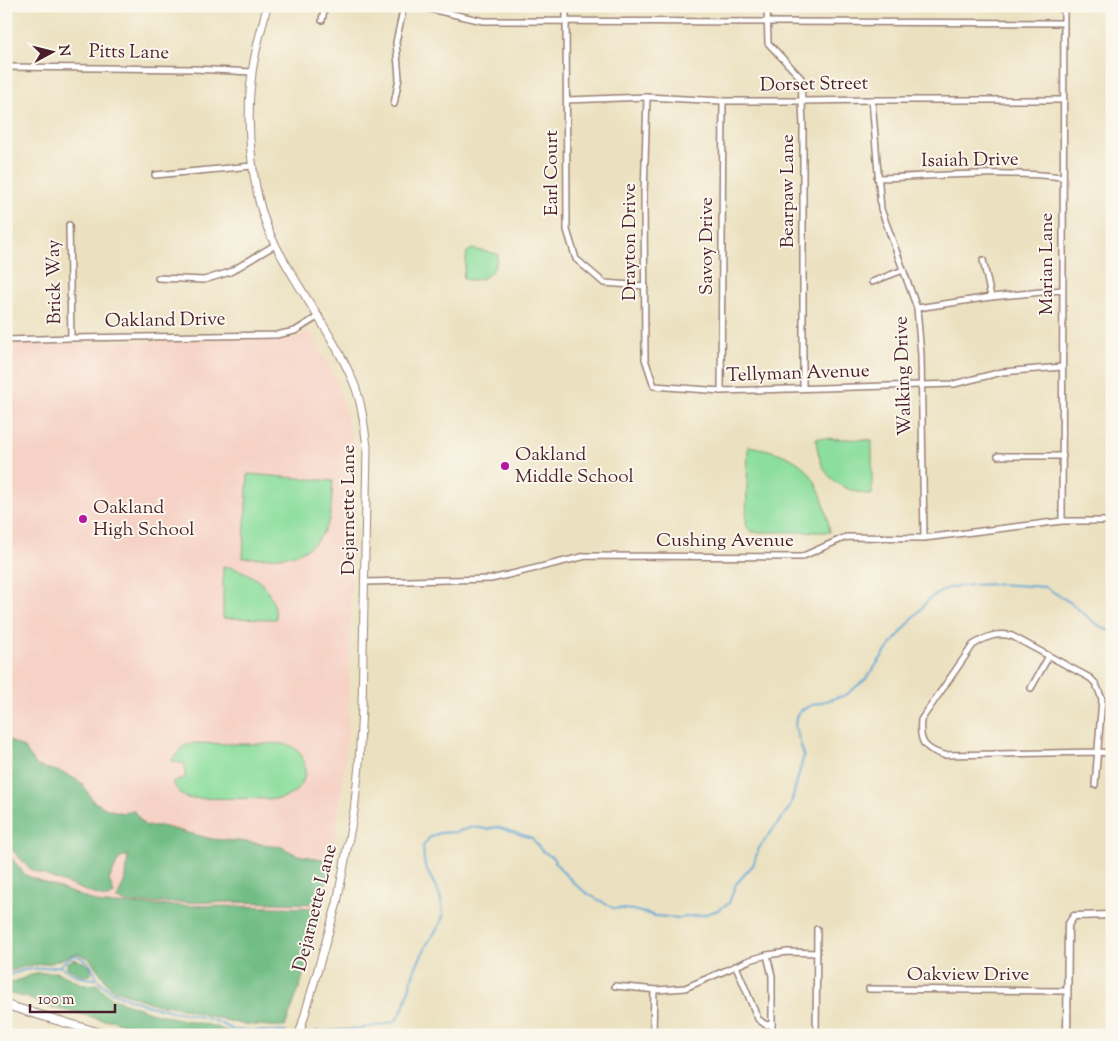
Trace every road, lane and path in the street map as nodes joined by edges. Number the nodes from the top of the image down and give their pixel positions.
1 (267, 6) edge
2 (325, 6) edge
3 (404, 6) edge
4 (417, 6) edge
5 (566, 6) edge
6 (767, 6) edge
7 (1064, 6) edge
8 (322, 20) dead end
9 (566, 22) junction
10 (768, 22) junction
11 (1063, 24) junction
12 (6, 67) edge
13 (252, 72) junction
14 (647, 96) junction
15 (567, 100) junction
16 (872, 100) junction
17 (1062, 100) junction
18 (723, 101) junction
19 (802, 101) junction
20 (394, 104) dead end
21 (252, 166) junction
22 (155, 175) dead end
23 (1062, 177) junction
24 (877, 178) junction
25 (69, 225) dead end
26 (275, 245) junction
27 (983, 260) dead end
28 (903, 270) junction
29 (158, 278) dead end
30 (872, 282) dead end
31 (645, 286) junction
32 (1062, 290) junction
33 (991, 297) junction
34 (917, 308) junction
35 (319, 316) junction
36 (71, 338) junction
37 (6, 340) edge
38 (1062, 367) junction
39 (921, 385) junction
40 (654, 386) joint
41 (803, 388) junction
42 (721, 391) junction
43 (998, 456) dead end
44 (1062, 456) junction
45 (1062, 521) junction
46 (1112, 521) edge
47 (924, 538) junction
48 (365, 582) junction
49 (1049, 656) junction
50 (1031, 688) dead end
51 (1097, 752) junction
52 (1112, 753) edge
53 (1095, 785) dead end
54 (1112, 916) edge
55 (817, 929) dead end
56 (817, 953) junction
57 (766, 955) junction
58 (736, 966) junction
59 (615, 986) dead end
60 (869, 989) dead end
61 (654, 990) junction
62 (1067, 990) junction
63 (6, 1005) edge
64 (772, 1024) junction
65 (107, 1035) edge
66 (299, 1035) edge
67 (654, 1035) edge
68 (772, 1035) edge
69 (816, 1035) edge
70 (1067, 1035) edge

1 - 13 main road, Dejarnette Lane
2 - 8 street
3 - 20 street
4 - 9 street
5 - 9 street, Earl Court
6 - 10 street, Bearpaw Lane
7 - 11 street, Marian Lane
9 - 10 street
9 - 15 street, Earl Court
10 - 11 street
10 - 19 street, Bearpaw Lane
11 - 17 street, Marian Lane
12 - 13 street, Pitts Lane
13 - 21 main road, Dejarnette Lane
14 - 15 street, Dorset Street
14 - 18 street, Dorset Street
14 - 31 street, Drayton Drive
15 - 31 street, Earl Court
16 - 17 street, Dorset Street
16 - 19 street, Dorset Street
16 - 24 street, Walking Drive
17 - 23 street, Marian Lane
18 - 19 street, Dorset Street
18 - 42 street, Savoy Drive
19 - 41 street, Bearpaw Lane
21 - 22 street
21 - 26 main road, Dejarnette Lane
23 - 24 street, Isaiah Drive
23 - 32 street, Marian Lane
24 - 28 street, Walking Drive
25 - 36 street, Brick Way
26 - 29 street
26 - 35 main road, Dejarnette Lane
27 - 33 street
28 - 30 street
28 - 34 street, Walking Drive
31 - 40 street, Drayton Drive
32 - 33 street
32 - 38 street, Marian Lane
33 - 34 street
34 - 39 street, Walking Drive
35 - 36 street, Oakland Drive
35 - 48 main road, Dejarnette Lane
36 - 37 street, Oakland Drive
38 - 39 street, Tellyman Avenue
38 - 44 street, Marian Lane
39 - 41 street, Tellyman Avenue
39 - 47 street, Walking Drive
40 - 42 street, Tellyman Avenue
41 - 42 street, Tellyman Avenue
43 - 44 street
44 - 45 street, Marian Lane
45 - 46 street, Cushing Avenue
45 - 47 street, Cushing Avenue
47 - 48 street, Cushing Avenue
48 - 66 main road, Dejarnette Lane
49 - 50 street
49 - 51 street
49 - 51 street
51 - 52 street
51 - 53 street
54 - 62 street
55 - 56 street
56 - 57 street
56 - 69 street
57 - 58 street
57 - 64 street
58 - 61 street
58 - 64 street
59 - 61 street
60 - 62 street, Oakview Drive
61 - 67 street
62 - 70 street
63 - 65 main road
64 - 68 street

